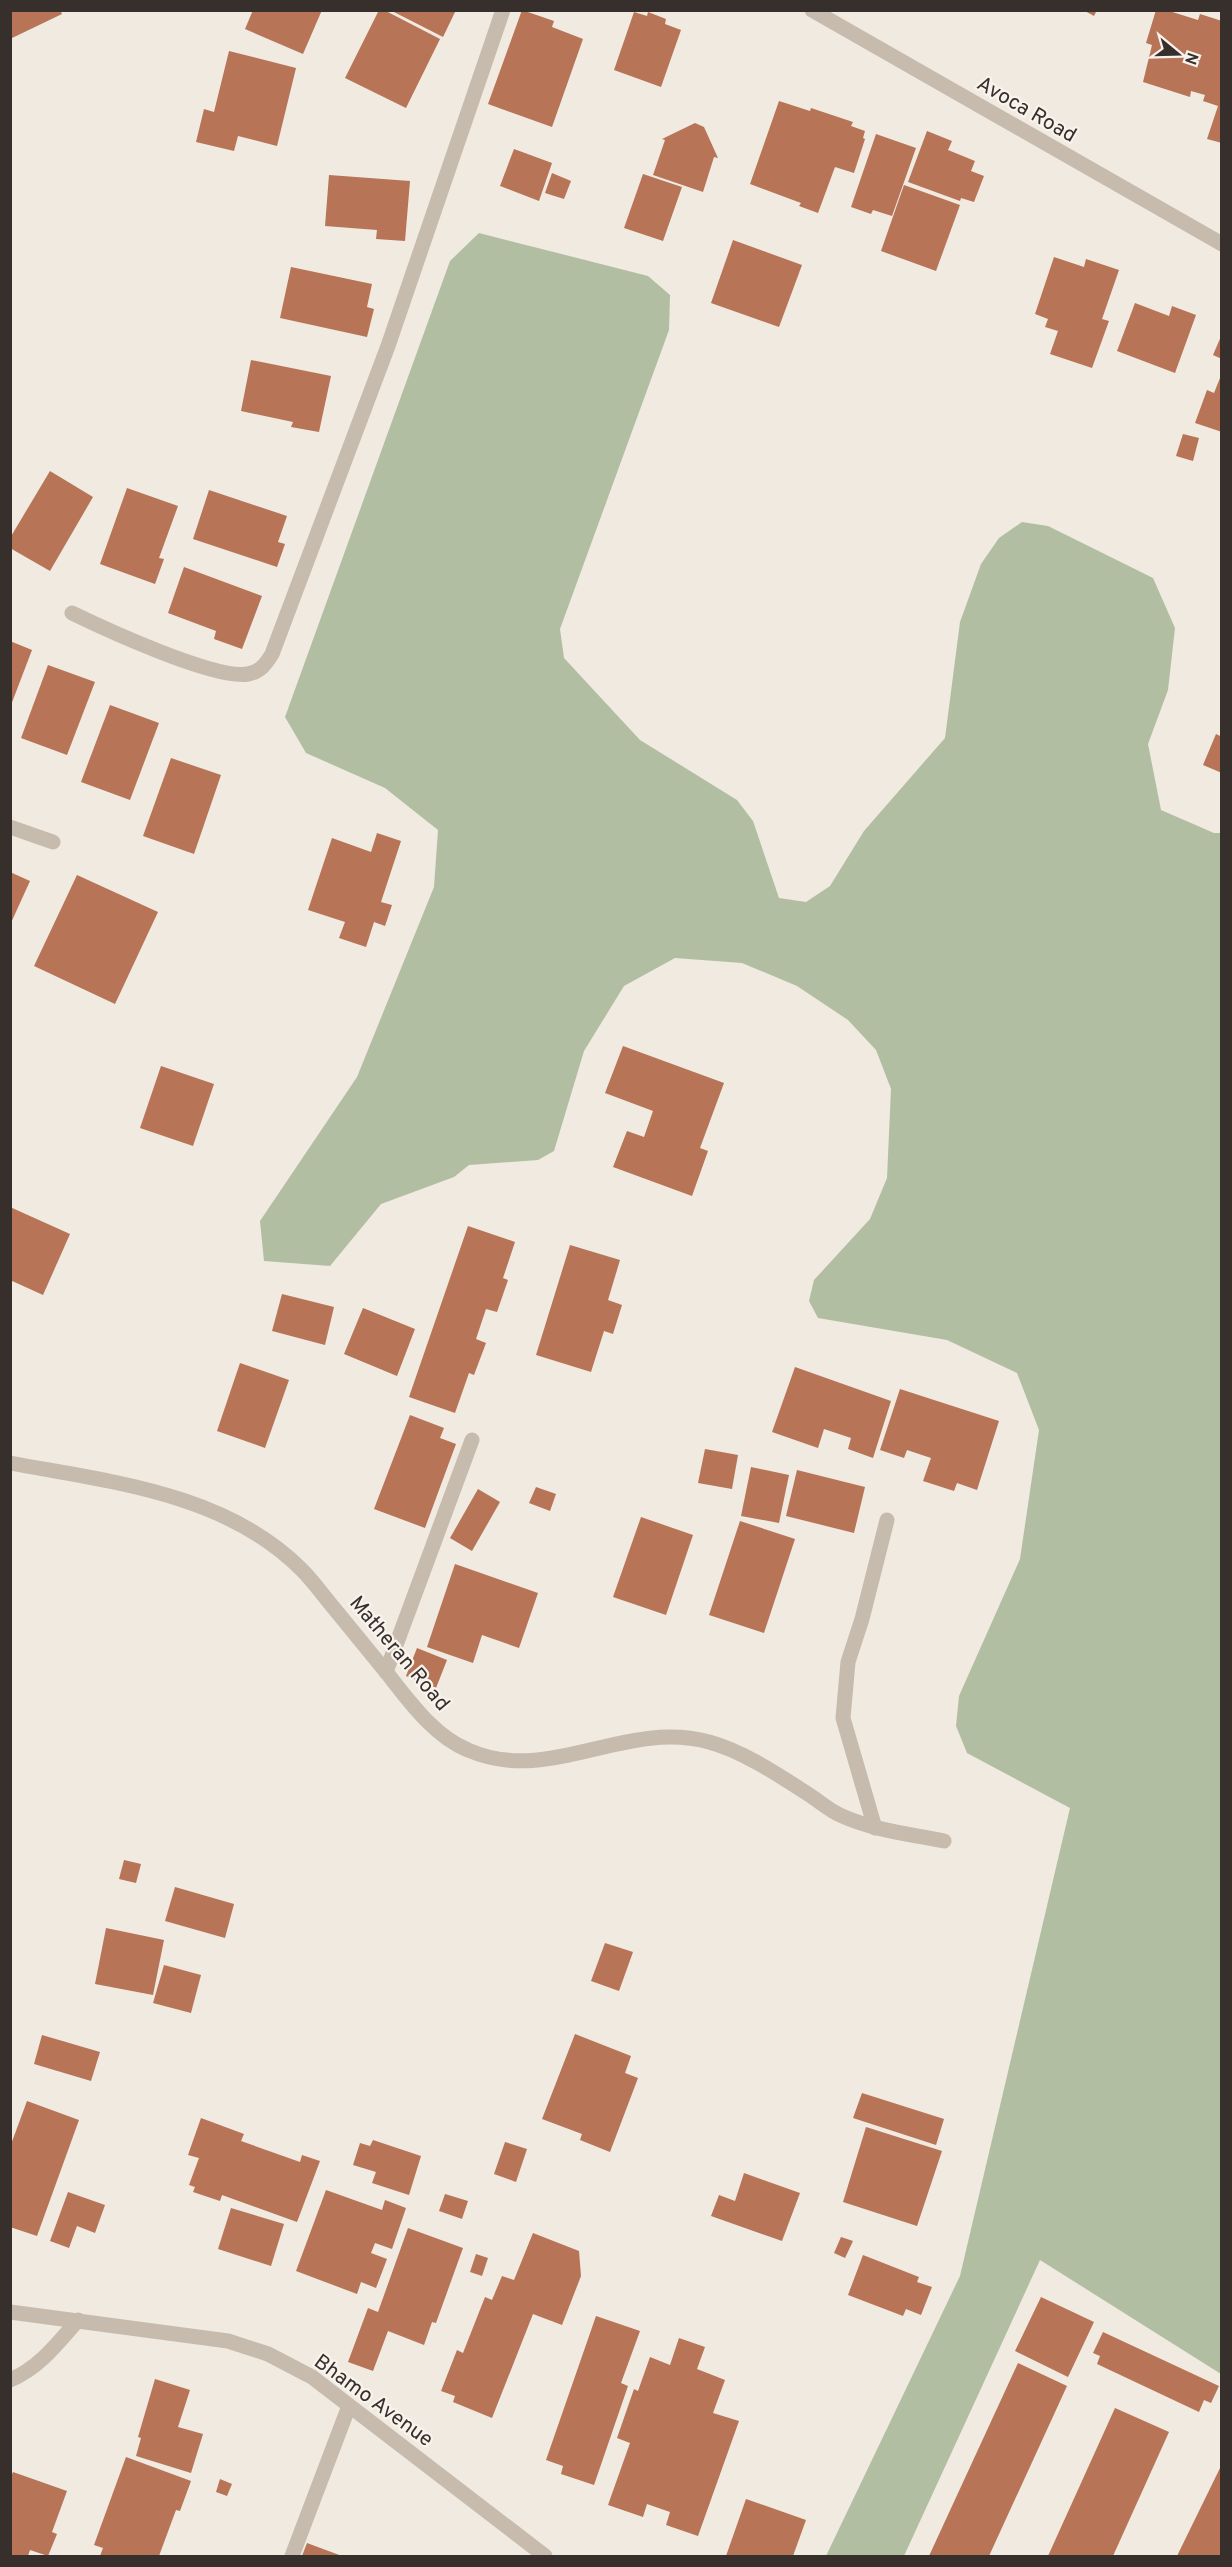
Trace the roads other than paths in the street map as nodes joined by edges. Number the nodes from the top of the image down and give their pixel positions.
1 (503, 10) edge
2 (812, 10) edge
3 (1221, 244) edge
4 (72, 613) dead end
5 (10, 827) edge
6 (53, 842) dead end
7 (472, 1440) dead end
8 (10, 1463) edge
9 (887, 1520) dead end
10 (386, 1672) junction
11 (875, 1828) junction
12 (944, 1841) dead end
13 (10, 2312) edge
14 (78, 2320) junction
15 (10, 2380) edge
16 (349, 2406) junction
17 (292, 2556) edge
18 (545, 2556) edge

1 - 4 street
2 - 3 street, Avoca Road
5 - 6 street
7 - 10 street
8 - 10 street, Matheran Road
9 - 11 street
10 - 11 street, Matheran Road
11 - 12 street, Matheran Road
13 - 14 street, Bhamo Avenue
14 - 15 street
14 - 16 street, Bhamo Avenue
16 - 17 street
16 - 18 street, Bhamo Avenue

